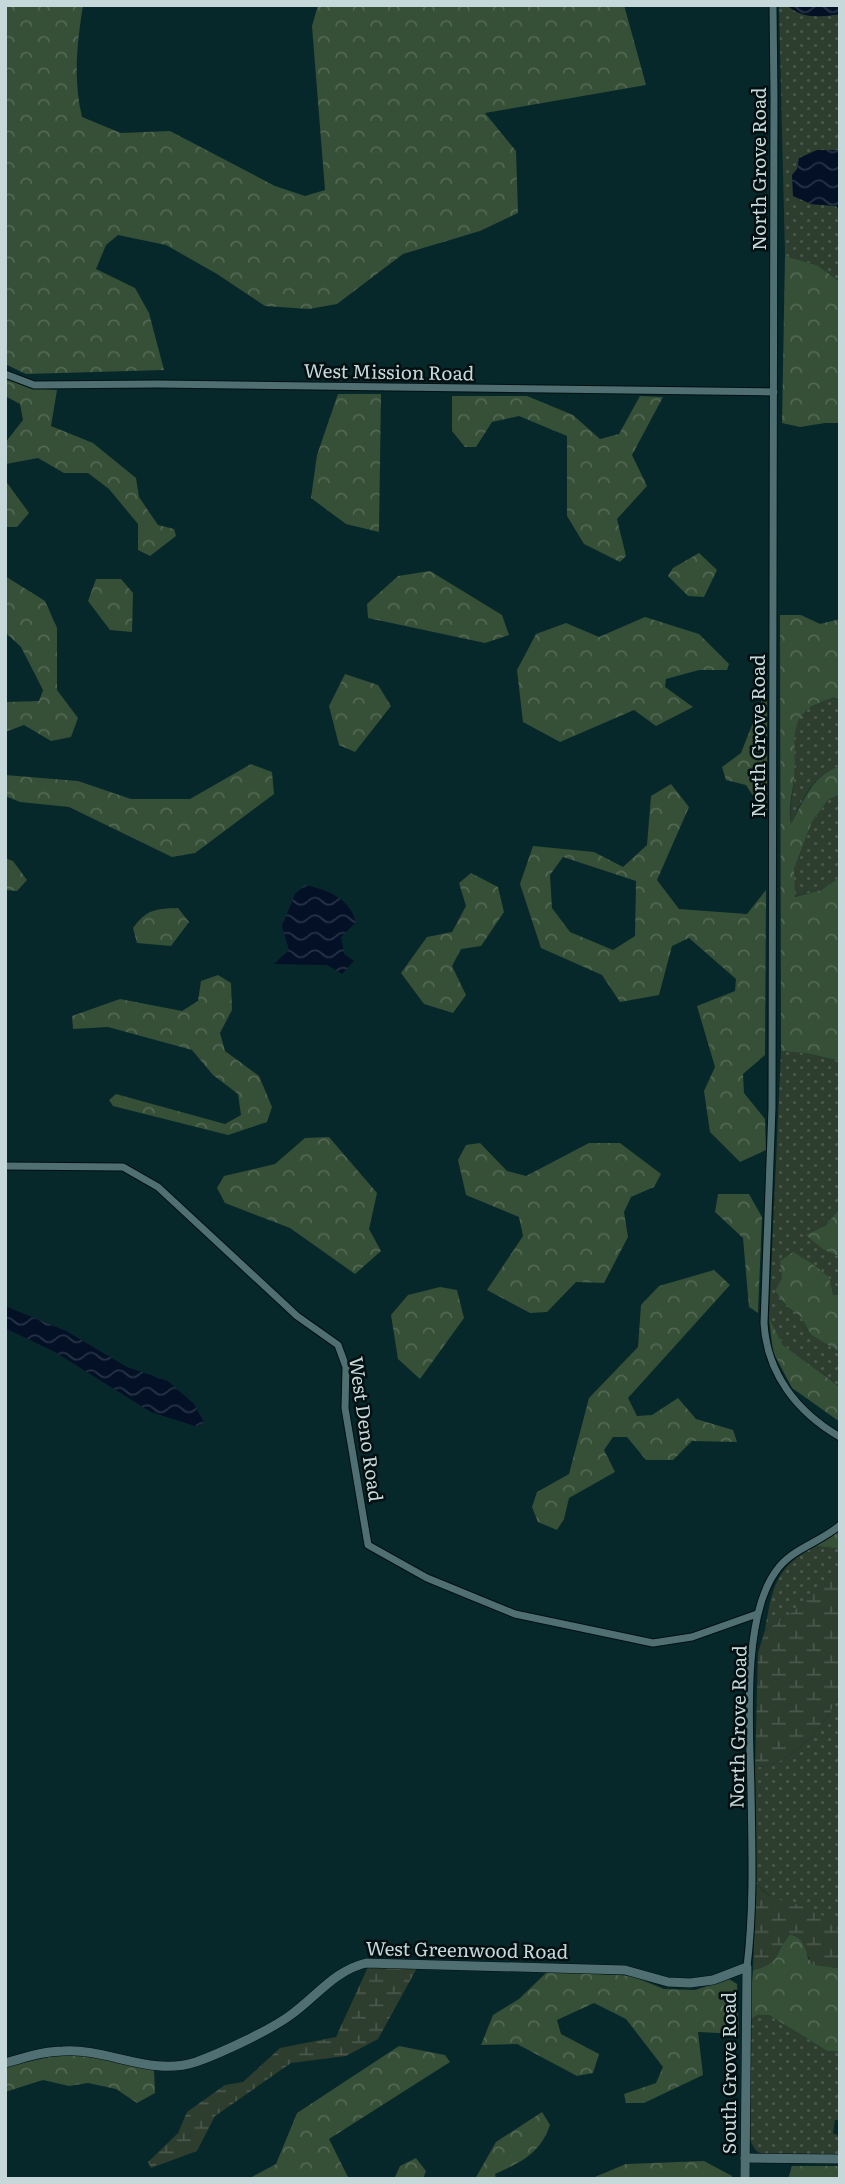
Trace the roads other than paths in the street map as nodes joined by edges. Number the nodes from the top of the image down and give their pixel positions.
1 (773, 5) edge
2 (5, 374) edge
3 (774, 392) junction
4 (5, 1166) edge
5 (840, 1437) edge
6 (840, 1525) edge
7 (757, 1614) junction
8 (747, 1967) junction
9 (5, 2063) edge
10 (745, 2158) junction
11 (840, 2159) edge
12 (746, 2179) edge

1 - 3 street, North Grove Road
2 - 3 street, West Mission Road
3 - 5 street, North Grove Road
4 - 7 street, West Deno Road
6 - 7 street, North Grove Road
7 - 8 street, North Grove Road
8 - 9 street, West Greenwood Road
8 - 10 street, South Grove Road
10 - 11 street
10 - 12 street, South Grove Road

